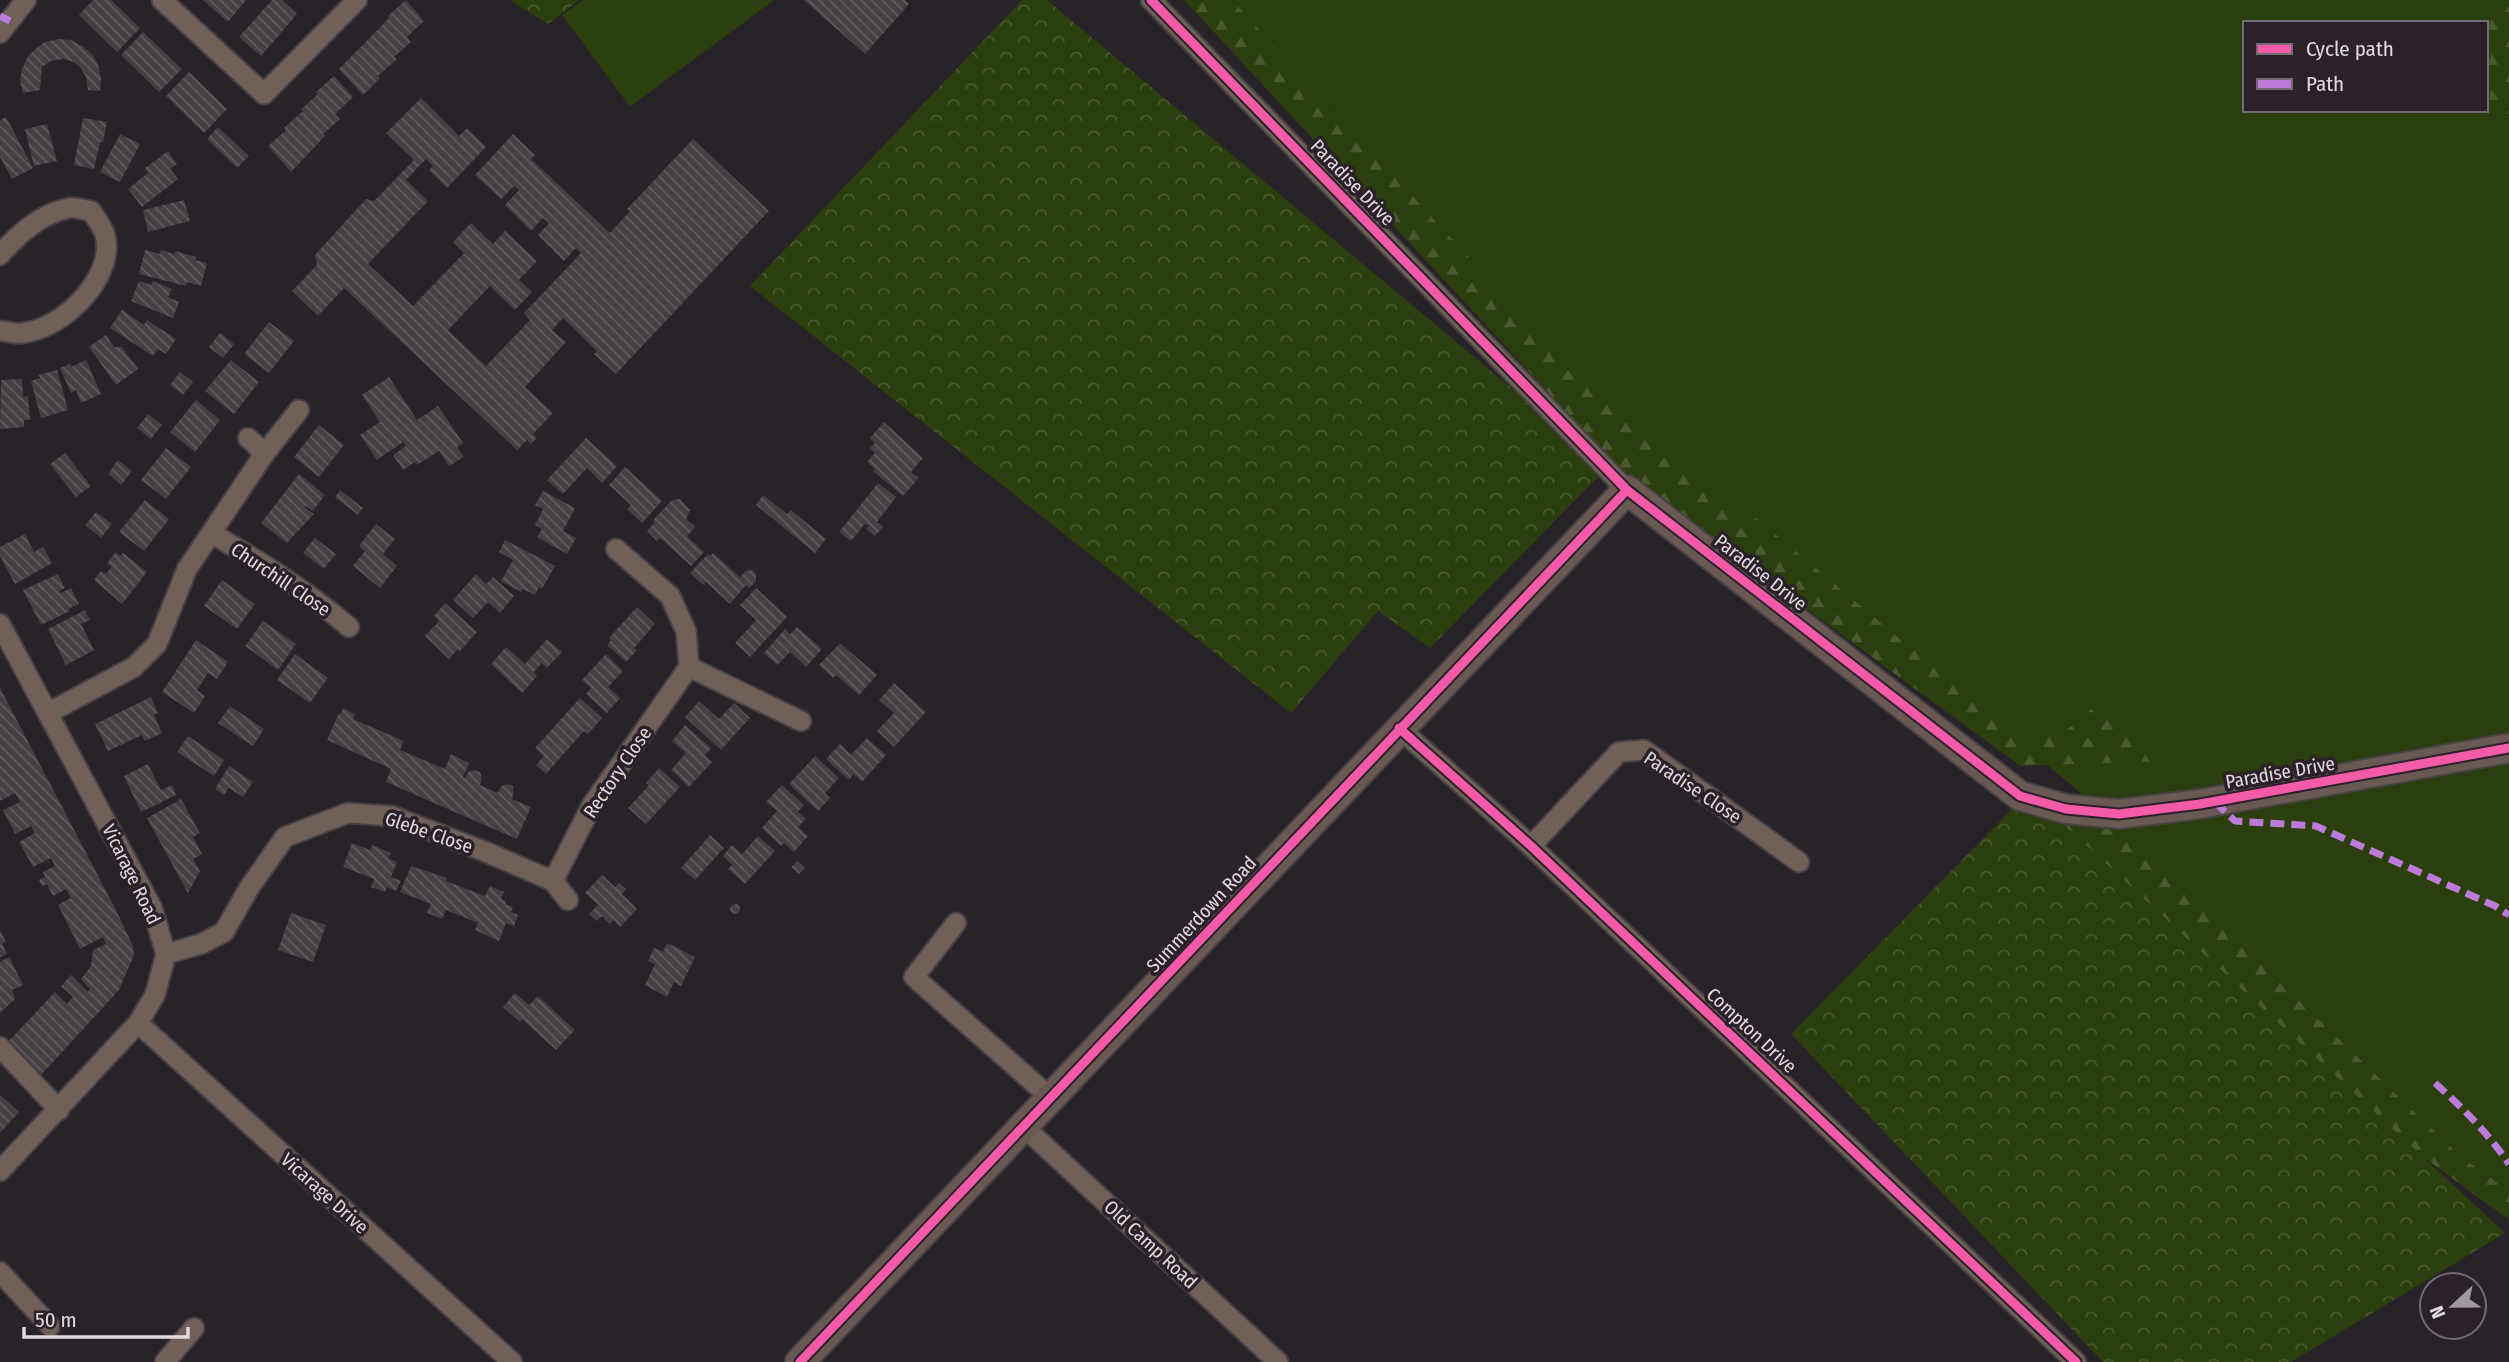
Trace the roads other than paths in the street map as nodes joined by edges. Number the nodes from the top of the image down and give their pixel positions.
1 (26, 0) edge
2 (162, 0) edge
3 (357, 0) edge
4 (1151, 0) edge
5 (0, 33) edge
6 (0, 256) edge
7 (0, 331) edge
8 (299, 410) dead end
9 (248, 438) dead end
10 (265, 453) junction
11 (1627, 489) junction
12 (211, 533) junction
13 (616, 549) dead end
14 (0, 624) edge
15 (349, 627) dead end
16 (689, 667) junction
17 (48, 713) junction
18 (801, 721) dead end
19 (1399, 728) junction
20 (2509, 748) edge
21 (1531, 846) junction
22 (1799, 862) dead end
23 (553, 881) junction
24 (568, 900) dead end
25 (956, 923) dead end
26 (166, 954) junction
27 (138, 1023) junction
28 (0, 1047) edge
29 (1052, 1099) junction
30 (59, 1110) junction
31 (1024, 1127) junction
32 (0, 1171) edge
33 (0, 1272) edge
34 (50, 1325) dead end
35 (194, 1328) dead end
36 (165, 1362) edge
37 (512, 1362) edge
38 (800, 1362) edge
39 (1278, 1362) edge
40 (2076, 1362) edge

1 - 5 street
2 - 3 street
4 - 11 street, Paradise Drive
6 - 7 street
8 - 10 street, Churchill Close
9 - 10 street
10 - 12 street, Churchill Close
11 - 19 street, Summerdown Road
11 - 20 street, Paradise Drive
12 - 15 street, Churchill Close
12 - 17 street, Churchill Close
13 - 16 street
14 - 17 street, Vicarage Road
16 - 18 street
16 - 23 street, Rectory Close
17 - 26 street, Vicarage Road
19 - 21 street, Compton Drive
19 - 29 street, Summerdown Road
21 - 22 street, Paradise Close
21 - 40 street, Compton Drive
23 - 24 street, Glebe Close
23 - 26 street, Glebe Close
25 - 29 street
26 - 27 street
27 - 30 street
27 - 37 street, Vicarage Drive
28 - 30 street
29 - 31 street, Summerdown Road
30 - 32 street
31 - 38 street, Summerdown Road
31 - 39 street, Old Camp Road
33 - 34 street
35 - 36 street

